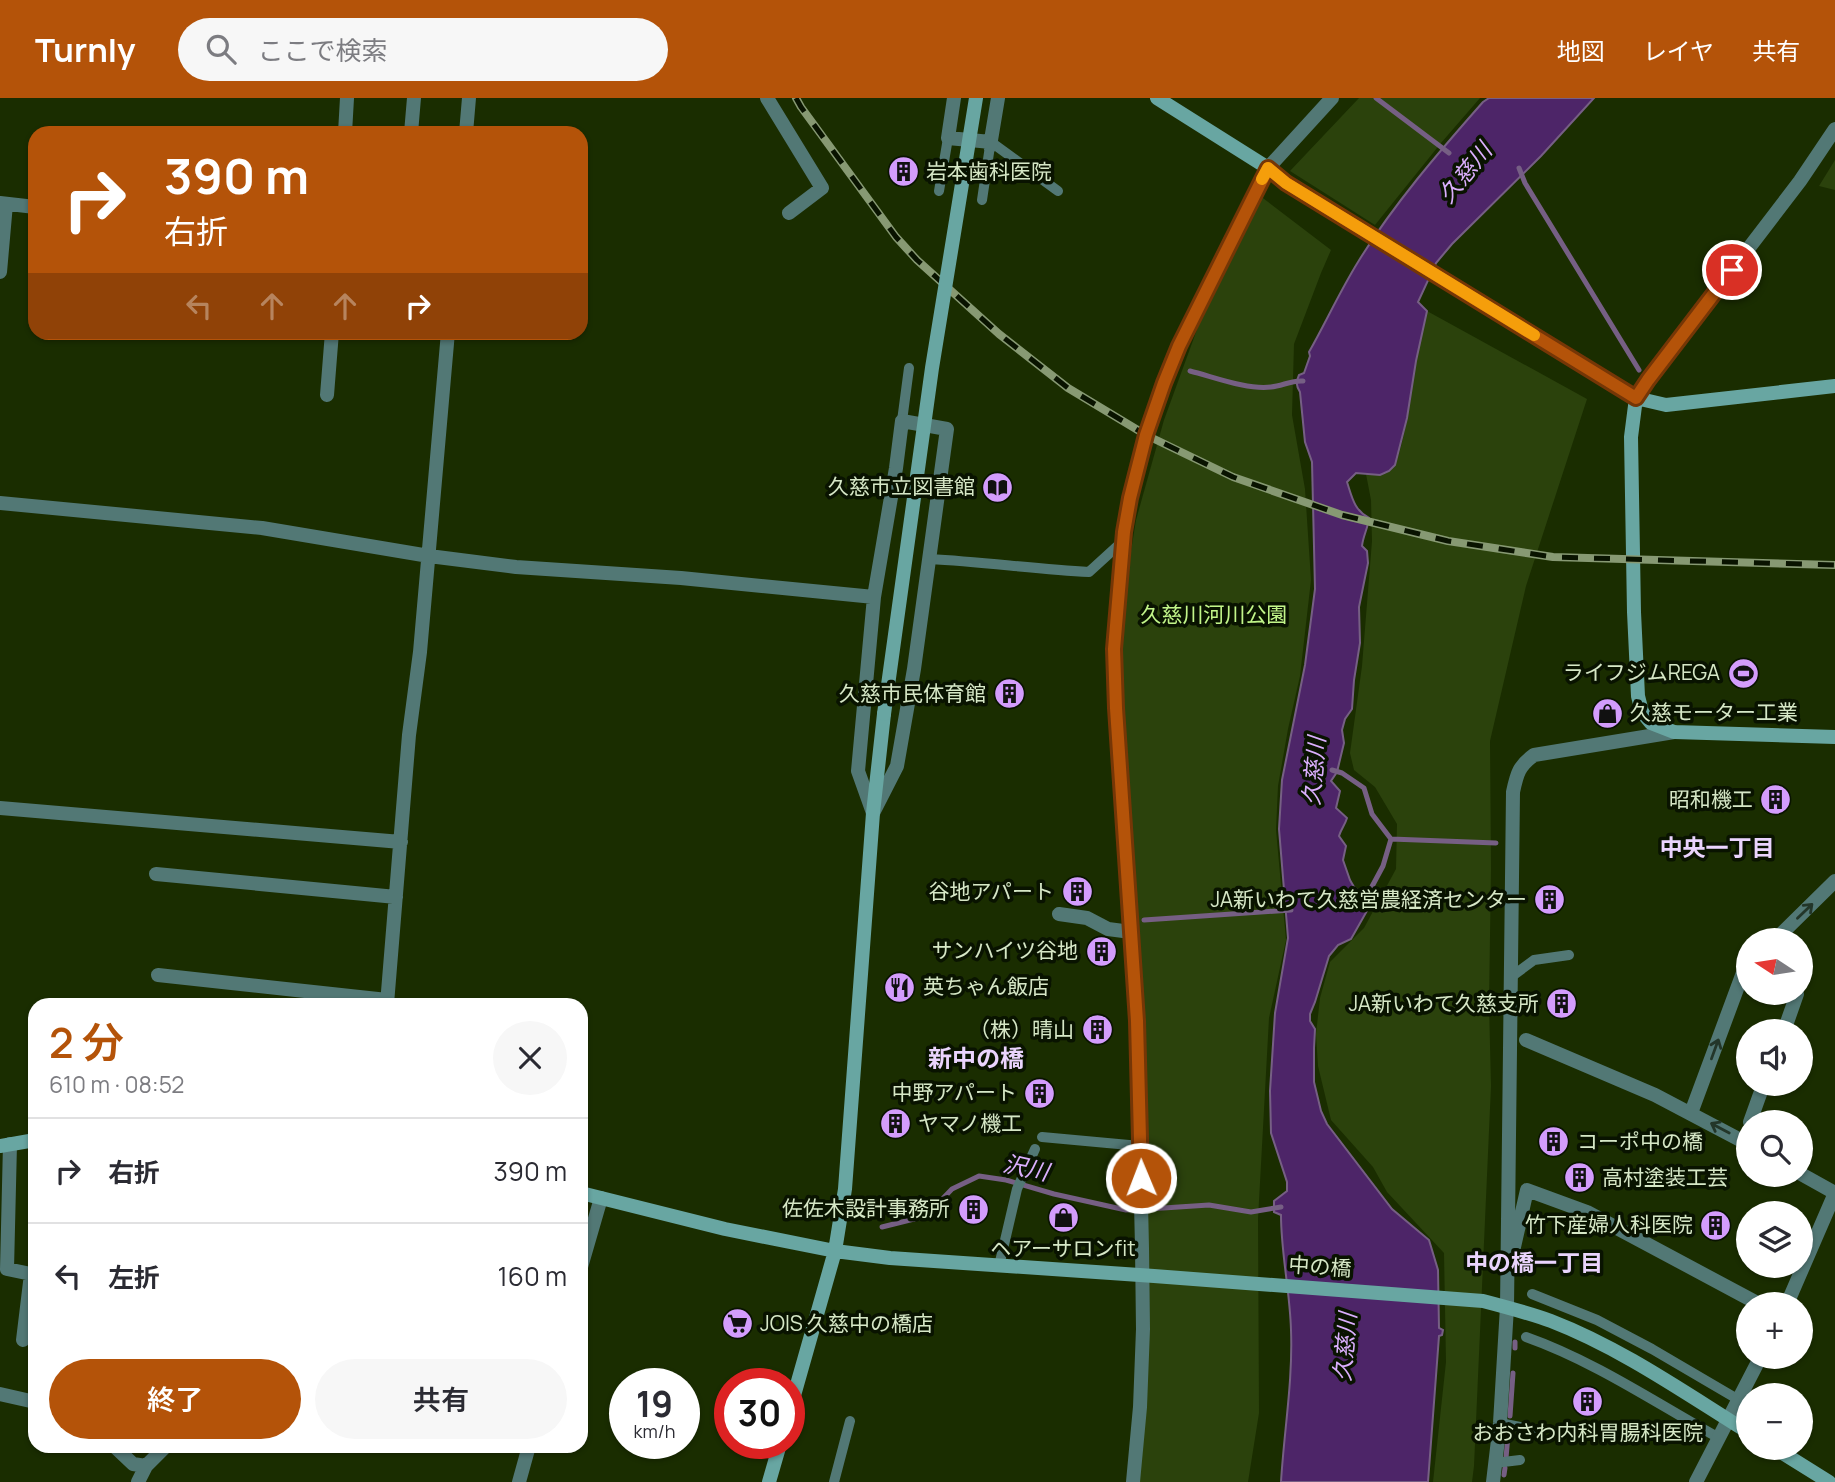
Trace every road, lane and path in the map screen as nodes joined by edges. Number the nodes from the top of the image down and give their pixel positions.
1 (347, 98) edge
2 (414, 98) edge
3 (469, 98) edge
4 (767, 98) edge
5 (954, 98) edge
6 (976, 98) edge
7 (998, 98) edge
8 (1157, 98) edge
9 (1332, 98) edge
10 (345, 126) edge
11 (412, 126) edge
12 (467, 126) edge
13 (1835, 129) edge
14 (948, 138) junction
15 (991, 144) junction
16 (1268, 168) junction
17 (939, 191) dead end
18 (1058, 191) dead end
19 (982, 200) dead end
20 (3, 203) edge
21 (28, 206) edge
22 (789, 213) dead end
23 (0, 272) edge
24 (331, 340) edge
25 (447, 340) edge
26 (909, 368) dead end
27 (1835, 386) edge
28 (327, 395) dead end
29 (1636, 398) junction
30 (902, 421) junction
31 (0, 503) edge
32 (1123, 541) junction
33 (429, 556) junction
34 (930, 559) junction
35 (874, 597) junction
36 (1674, 732) junction
37 (1835, 737) edge
38 (0, 808) edge
39 (873, 813) junction
40 (401, 842) junction
41 (156, 874) dead end
42 (1835, 881) edge
43 (396, 897) junction
44 (1059, 914) dead end
45 (1787, 928) edge
46 (1131, 932) junction
47 (1569, 955) dead end
48 (158, 975) dead end
49 (1511, 977) junction
50 (1736, 992) edge
51 (353, 998) edge
52 (387, 998) edge
53 (1526, 1040) dead end
54 (1691, 1113) junction
55 (1736, 1129) edge
56 (1042, 1137) dead end
57 (28, 1141) edge
58 (5, 1145) edge
59 (1140, 1146) junction
60 (1035, 1149) dead end
61 (1813, 1181) edge
62 (1835, 1193) edge
63 (588, 1195) edge
64 (601, 1198) junction
65 (1835, 1218) edge
66 (1822, 1227) junction
67 (588, 1243) edge
68 (835, 1251) junction
69 (999, 1266) junction
70 (4, 1269) edge
71 (28, 1273) edge
72 (1148, 1275) junction
73 (1507, 1278) junction
74 (1737, 1292) edge
75 (1792, 1292) edge
76 (1532, 1294) dead end
77 (28, 1299) edge
78 (1507, 1307) junction
79 (1526, 1337) dead end
80 (23, 1340) dead end
81 (802, 1368) edge
82 (0, 1394) edge
83 (1736, 1399) edge
84 (28, 1400) edge
85 (1736, 1406) edge
86 (1728, 1420) junction
87 (850, 1421) dead end
88 (1500, 1423) junction
89 (1736, 1425) edge
90 (1541, 1432) dead end
91 (1719, 1438) junction
92 (121, 1453) edge
93 (159, 1453) edge
94 (527, 1453) edge
95 (776, 1459) edge
96 (1520, 1460) dead end
97 (1794, 1460) edge
98 (1495, 1463) junction
99 (146, 1466) junction
100 (1494, 1481) edge
101 (138, 1482) edge
102 (519, 1482) edge
103 (769, 1482) edge
104 (834, 1482) edge
105 (1133, 1482) edge
106 (1696, 1482) edge
107 (1829, 1482) edge

1 - 10 street
2 - 11 street
3 - 12 street
4 - 22 street
5 - 14 street
6 - 39 street, bridge
7 - 15 street
8 - 16 street
9 - 16 street
13 - 29 street
14 - 15 street
14 - 17 lane
15 - 18 lane
15 - 19 lane
16 - 29 street
16 - 32 street
20 - 21 street
20 - 23 street
24 - 28 street
25 - 33 street
26 - 30 lane
27 - 29 street
29 - 36 street
30 - 34 street
30 - 35 street
31 - 33 street
32 - 34 lane
32 - 46 street
33 - 35 street
33 - 40 street
34 - 39 street
35 - 39 street
36 - 37 street
36 - 49 street
38 - 40 street
39 - 68 street
40 - 43 street
41 - 43 street
45 -> 42 street
43 - 52 street
44 - 46 street
46 - 59 street
47 - 49 lane
48 - 51 street
49 - 73 street
54 -> 50 street
53 - 54 street
55 -> 54 street
56 - 59 lane
57 - 58 street
58 - 70 street
59 - 72 street
60 - 69 lane
61 - 62 street
62 - 66 street
63 - 64 street, 中の橋
64 - 67 street
64 - 68 street, 中の橋
65 - 66 lane
66 - 75 street
68 - 69 street, 中の橋
68 - 81 street
69 - 72 street, 中の橋
70 - 71 street
72 - 78 street, 中の橋
72 - 105 street
73 - 74 street
73 - 78 street
76 - 83 lane
77 - 80 street
78 - 86 street, 中の橋
78 - 88 street
79 - 91 lane
82 - 84 street
85 - 86 street
86 - 89 street, 中の橋
86 - 91 street
87 - 104 lane
88 - 90 lane
88 - 98 street
91 - 106 street
92 - 99 street
93 - 99 street
94 - 102 street
95 - 103 street
96 - 98 lane
97 - 107 street
98 - 100 street
99 - 101 street

